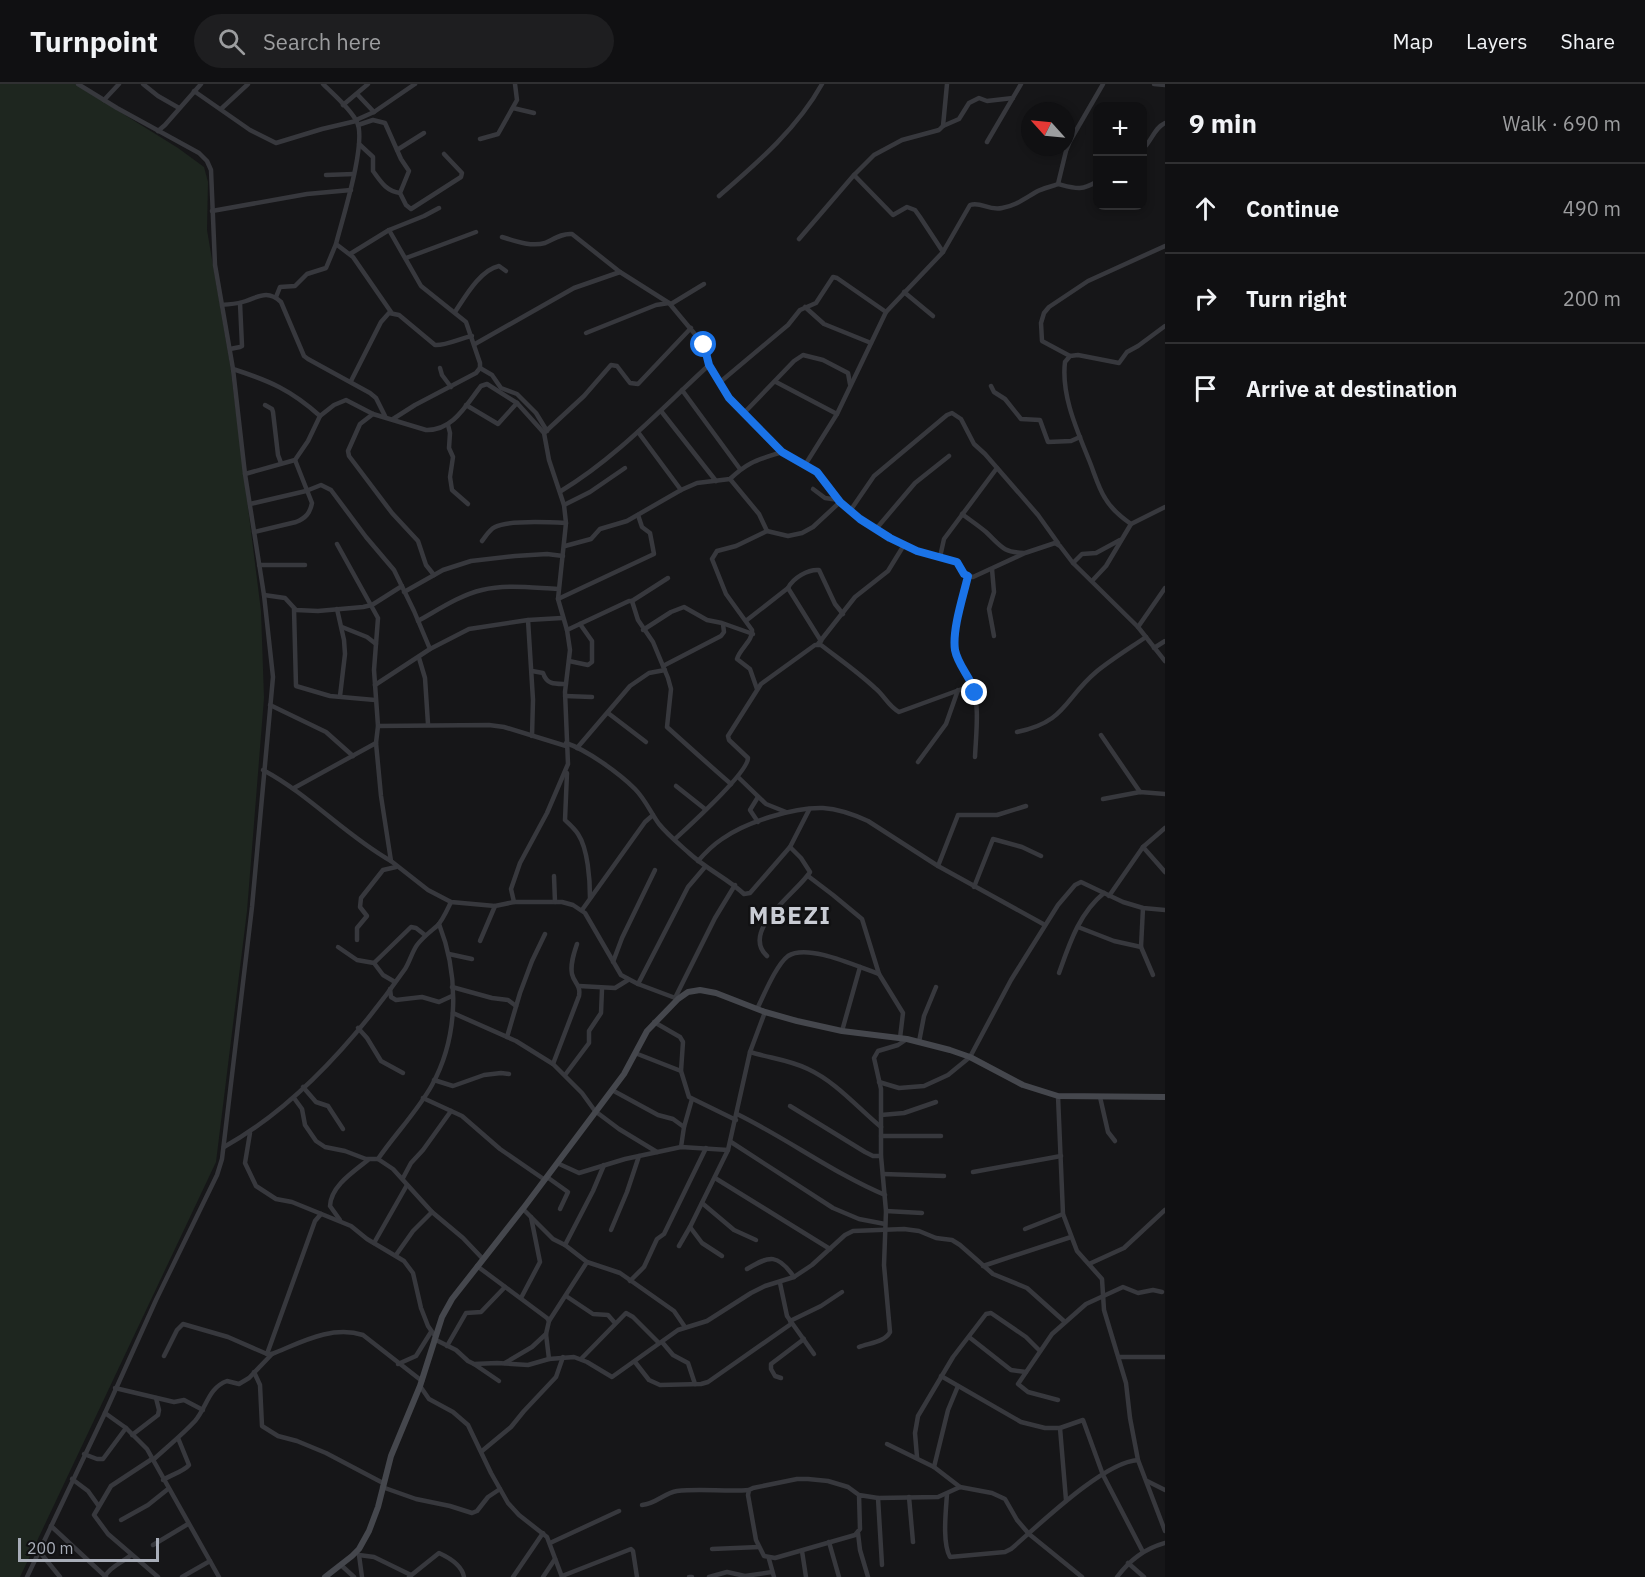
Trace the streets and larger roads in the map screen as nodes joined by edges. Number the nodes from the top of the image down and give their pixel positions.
1 (78, 84) edge
2 (119, 84) edge
3 (143, 84) edge
4 (201, 84) edge
5 (248, 84) edge
6 (323, 84) edge
7 (368, 84) edge
8 (415, 84) edge
9 (515, 84) edge
10 (822, 84) edge
11 (946, 84) edge
12 (1021, 84) edge
13 (1102, 84) edge
14 (1154, 84) edge
15 (1165, 85) edge
16 (194, 91) junction
17 (357, 94) junction
18 (1013, 98) junction
19 (104, 100) junction
20 (343, 105) junction
21 (179, 108) junction
22 (513, 108) junction
23 (221, 109) junction
24 (374, 112) junction
25 (534, 113) dead end
26 (357, 122) junction
27 (1165, 123) edge
28 (943, 126) junction
29 (158, 131) junction
30 (424, 133) dead end
31 (480, 139) dead end
32 (987, 142) dead end
33 (359, 144) junction
34 (1147, 146) edge
35 (397, 150) junction
36 (444, 154) dead end
37 (354, 174) junction
38 (327, 175) dead end
39 (854, 175) junction
40 (1058, 184) junction
41 (1093, 184) edge
42 (351, 190) junction
43 (400, 193) junction
44 (720, 196) dead end
45 (439, 208) dead end
46 (212, 211) junction
47 (389, 230) junction
48 (476, 232) dead end
49 (502, 237) dead end
50 (799, 238) dead end
51 (336, 244) junction
52 (1165, 246) edge
53 (943, 252) junction
54 (350, 254) junction
55 (406, 258) junction
56 (506, 271) dead end
57 (620, 272) junction
58 (704, 285) dead end
59 (904, 292) junction
60 (276, 297) junction
61 (240, 303) junction
62 (670, 303) junction
63 (222, 305) junction
64 (805, 307) junction
65 (391, 312) junction
66 (455, 312) junction
67 (886, 312) junction
68 (933, 316) dead end
69 (1165, 326) edge
70 (691, 328) junction
71 (586, 333) dead end
72 (472, 336) junction
73 (871, 343) junction
74 (475, 344) junction
75 (230, 349) junction
76 (1070, 356) junction
77 (709, 365) junction
78 (440, 368) dead end
79 (480, 368) junction
80 (234, 369) junction
81 (351, 381) junction
82 (776, 382) junction
83 (719, 383) junction
84 (850, 386) junction
85 (992, 386) dead end
86 (451, 387) junction
87 (682, 390) junction
88 (517, 404) junction
89 (265, 405) dead end
90 (466, 405) junction
91 (661, 411) junction
92 (373, 414) junction
93 (743, 414) junction
94 (837, 414) junction
95 (320, 416) junction
96 (385, 416) junction
97 (393, 419) junction
98 (448, 425) junction
99 (546, 432) junction
100 (638, 432) junction
101 (1080, 437) junction
102 (782, 452) junction
103 (949, 456) dead end
104 (295, 460) junction
105 (281, 463) junction
106 (805, 465) junction
107 (625, 468) dead end
108 (998, 468) junction
109 (740, 469) junction
110 (245, 474) junction
111 (730, 479) junction
112 (716, 481) junction
113 (813, 489) dead end
114 (681, 490) junction
115 (306, 491) junction
116 (561, 491) junction
117 (840, 501) junction
118 (250, 504) junction
119 (468, 504) dead end
120 (564, 506) junction
121 (1165, 507) edge
122 (850, 511) junction
123 (962, 514) junction
124 (638, 515) junction
125 (566, 523) junction
126 (1131, 524) junction
127 (876, 529) junction
128 (767, 531) junction
129 (254, 532) junction
130 (1121, 540) junction
131 (482, 541) dead end
132 (337, 544) dead end
133 (904, 544) junction
134 (565, 546) junction
135 (1060, 546) junction
136 (1025, 553) junction
137 (563, 556) junction
138 (940, 556) junction
139 (1073, 563) junction
140 (260, 565) junction
141 (305, 565) dead end
142 (992, 569) junction
143 (434, 575) junction
144 (968, 576) junction
145 (668, 578) dead end
146 (1092, 581) junction
147 (788, 588) junction
148 (1165, 588) edge
149 (403, 589) junction
150 (558, 589) junction
151 (264, 595) junction
152 (558, 599) junction
153 (632, 601) junction
154 (372, 605) junction
155 (294, 609) junction
156 (337, 609) junction
157 (843, 614) junction
158 (562, 618) junction
159 (528, 620) junction
160 (747, 620) junction
161 (418, 621) junction
162 (580, 624) junction
163 (723, 624) junction
164 (342, 627) junction
165 (1138, 627) junction
166 (567, 630) junction
167 (644, 630) junction
168 (753, 634) junction
169 (994, 636) dead end
170 (1146, 637) junction
171 (1165, 641) edge
172 (820, 642) junction
173 (376, 644) junction
174 (1154, 648) junction
175 (430, 649) junction
176 (419, 658) junction
177 (569, 661) junction
178 (1165, 661) edge
179 (664, 668) junction
180 (532, 671) junction
181 (566, 684) junction
182 (375, 685) junction
183 (973, 685) junction
184 (757, 689) junction
185 (958, 690) junction
186 (340, 696) junction
187 (565, 696) junction
188 (592, 697) dead end
189 (375, 700) junction
190 (270, 705) junction
191 (608, 713) junction
192 (428, 724) junction
193 (378, 726) junction
194 (1017, 732) dead end
195 (1101, 735) dead end
196 (532, 736) junction
197 (646, 742) dead end
198 (376, 743) junction
199 (566, 744) junction
200 (577, 748) junction
201 (353, 756) junction
202 (975, 757) dead end
203 (918, 762) dead end
204 (263, 770) junction
205 (567, 771) junction
206 (738, 777) junction
207 (731, 784) junction
208 (676, 786) dead end
209 (294, 788) junction
210 (1140, 792) junction
211 (1165, 794) edge
212 (759, 797) junction
213 (1104, 799) dead end
214 (1026, 806) dead end
215 (705, 810) junction
216 (809, 810) junction
217 (787, 813) junction
218 (653, 815) junction
219 (758, 822) junction
220 (1165, 828) edge
221 (675, 839) junction
222 (790, 847) junction
223 (1143, 847) junction
224 (1041, 856) dead end
225 (391, 861) junction
226 (698, 861) junction
227 (938, 866) junction
228 (396, 867) junction
229 (705, 867) junction
230 (655, 870) dead end
231 (1165, 872) edge
232 (554, 876) dead end
233 (808, 876) junction
234 (735, 885) junction
235 (974, 887) junction
236 (1106, 895) junction
237 (590, 898) junction
238 (514, 902) junction
239 (555, 902) junction
240 (451, 903) junction
241 (495, 906) junction
242 (1143, 908) junction
243 (582, 910) junction
244 (1165, 910) edge
245 (439, 924) junction
246 (1045, 925) junction
247 (1078, 927) junction
248 (545, 934) dead end
249 (425, 936) junction
250 (357, 940) dead end
251 (480, 941) dead end
252 (577, 944) dead end
253 (338, 947) dead end
254 (1141, 947) junction
255 (449, 954) junction
256 (768, 956) dead end
257 (472, 959) dead end
258 (613, 962) junction
259 (374, 963) junction
260 (860, 967) junction
261 (1059, 973) dead end
262 (879, 974) junction
263 (1153, 975) dead end
264 (628, 980) junction
265 (395, 982) junction
266 (638, 984) junction
267 (579, 986) junction
268 (452, 987) junction
269 (936, 987) dead end
270 (390, 989) junction
271 (602, 989) junction
272 (452, 996) junction
273 (677, 999) junction
274 (516, 1006) junction
275 (757, 1009) junction
276 (765, 1012) junction
277 (453, 1013) junction
278 (654, 1022) junction
279 (358, 1028) junction
280 (842, 1031) junction
281 (507, 1037) junction
282 (904, 1039) junction
283 (919, 1042) junction
284 (750, 1052) junction
285 (635, 1053) junction
286 (970, 1057) junction
287 (553, 1064) junction
288 (681, 1071) junction
289 (404, 1073) dead end
290 (509, 1074) dead end
291 (565, 1075) junction
292 (434, 1080) junction
293 (879, 1082) junction
294 (303, 1087) junction
295 (612, 1090) junction
296 (1058, 1096) junction
297 (1100, 1097) junction
298 (1165, 1097) edge
299 (294, 1098) junction
300 (423, 1098) junction
301 (692, 1100) junction
302 (936, 1102) dead end
303 (790, 1106) dead end
304 (451, 1111) junction
305 (595, 1111) junction
306 (880, 1115) junction
307 (736, 1117) junction
308 (684, 1127) junction
309 (881, 1127) junction
310 (342, 1129) dead end
311 (250, 1133) junction
312 (881, 1136) junction
313 (941, 1136) dead end
314 (1115, 1141) dead end
315 (731, 1142) junction
316 (224, 1147) junction
317 (681, 1147) junction
318 (706, 1148) junction
319 (728, 1150) junction
320 (657, 1152) junction
321 (1061, 1155) junction
322 (639, 1156) junction
323 (881, 1156) junction
324 (369, 1159) junction
325 (378, 1159) junction
326 (557, 1163) junction
327 (604, 1165) junction
328 (973, 1172) dead end
329 (883, 1174) junction
330 (944, 1176) dead end
331 (403, 1178) junction
332 (715, 1178) junction
333 (546, 1179) junction
334 (407, 1185) junction
335 (885, 1195) junction
336 (702, 1203) junction
337 (523, 1209) junction
338 (561, 1209) dead end
339 (1165, 1210) edge
340 (886, 1211) junction
341 (432, 1212) junction
342 (922, 1213) dead end
343 (321, 1214) junction
344 (1063, 1214) junction
345 (531, 1217) junction
346 (342, 1222) junction
347 (690, 1227) junction
348 (885, 1227) junction
349 (1025, 1229) dead end
350 (611, 1230) dead end
351 (1071, 1237) junction
352 (756, 1240) dead end
353 (374, 1243) junction
354 (565, 1245) junction
355 (679, 1246) dead end
356 (830, 1249) junction
357 (396, 1255) junction
358 (722, 1256) dead end
359 (483, 1259) junction
360 (587, 1262) junction
361 (1089, 1264) junction
362 (477, 1266) junction
363 (983, 1266) junction
364 (747, 1269) dead end
365 (794, 1277) junction
366 (630, 1281) junction
367 (780, 1283) junction
368 (505, 1287) junction
369 (842, 1292) dead end
370 (1162, 1292) dead end
371 (1103, 1295) junction
372 (566, 1296) junction
373 (521, 1298) junction
374 (549, 1321) junction
375 (790, 1322) junction
376 (1065, 1322) junction
377 (615, 1323) junction
378 (685, 1327) junction
379 (546, 1334) junction
380 (433, 1335) junction
381 (969, 1337) junction
382 (804, 1339) junction
383 (660, 1342) junction
384 (447, 1346) junction
385 (859, 1347) dead end
386 (1040, 1350) junction
387 (269, 1354) junction
388 (814, 1354) dead end
389 (164, 1356) dead end
390 (563, 1357) junction
391 (1120, 1357) junction
392 (1165, 1357) edge
393 (549, 1359) junction
394 (582, 1359) junction
395 (635, 1362) junction
396 (506, 1363) junction
397 (398, 1364) junction
398 (474, 1364) junction
399 (254, 1372) junction
400 (1026, 1372) junction
401 (941, 1376) junction
402 (781, 1378) dead end
403 (499, 1381) dead end
404 (421, 1384) junction
405 (695, 1384) junction
406 (958, 1386) junction
407 (115, 1388) junction
408 (156, 1398) junction
409 (1058, 1400) dead end
410 (203, 1410) junction
411 (105, 1413) junction
412 (126, 1428) junction
413 (1059, 1428) junction
414 (132, 1435) junction
415 (178, 1438) junction
416 (887, 1444) dead end
417 (482, 1451) junction
418 (84, 1454) junction
419 (917, 1457) junction
420 (153, 1459) junction
421 (1138, 1460) junction
422 (934, 1467) junction
423 (1103, 1475) junction
424 (72, 1479) junction
425 (164, 1480) junction
426 (1147, 1481) junction
427 (382, 1485) junction
428 (960, 1487) junction
429 (168, 1489) junction
430 (500, 1489) junction
431 (749, 1490) junction
432 (1165, 1490) edge
433 (947, 1494) junction
434 (859, 1495) junction
435 (909, 1497) junction
436 (878, 1498) junction
437 (1066, 1500) junction
438 (98, 1505) junction
439 (642, 1505) dead end
440 (620, 1511) dead end
441 (121, 1520) dead end
442 (188, 1524) junction
443 (51, 1526) junction
444 (1165, 1531) edge
445 (543, 1533) junction
446 (858, 1533) junction
447 (1029, 1534) junction
448 (829, 1542) junction
449 (914, 1542) dead end
450 (550, 1543) junction
451 (1165, 1543) edge
452 (153, 1545) dead end
453 (759, 1546) junction
454 (712, 1549) dead end
455 (39, 1551) junction
456 (802, 1551) junction
457 (359, 1552) junction
458 (1143, 1552) junction
459 (131, 1555) junction
460 (769, 1558) junction
461 (555, 1559) junction
462 (210, 1561) junction
463 (1128, 1563) junction
464 (882, 1565) dead end
465 (342, 1566) junction
466 (773, 1574) edge
467 (150, 1575) edge
468 (410, 1576) edge
469 (1119, 1576) edge
470 (27, 1577) edge
471 (60, 1577) edge
472 (106, 1577) edge
473 (158, 1577) edge
474 (182, 1577) edge
475 (219, 1577) edge
476 (325, 1577) edge
477 (354, 1577) edge
478 (362, 1577) edge
479 (464, 1577) edge
480 (513, 1577) edge
481 (543, 1577) edge
482 (562, 1577) edge
483 (637, 1577) edge
484 (709, 1577) edge
485 (806, 1577) edge
486 (839, 1577) edge
487 (868, 1577) edge
488 (1082, 1577) edge
489 (1144, 1577) edge

1 - 19 street
2 - 19 street
3 - 21 street
4 - 16 street
5 - 23 street
6 - 20 street
7 - 17 street
8 - 24 street
9 - 22 street
10 - 44 street
11 - 28 street
12 - 18 street
13 - 40 street
14 - 15 street
16 - 21 street
16 - 23 street
17 - 20 street
17 - 24 street
18 - 28 street
18 - 32 street
19 - 29 street
20 - 26 street
21 - 29 street
22 - 25 street
22 - 31 street
23 - 26 street
24 - 26 street
26 - 33 street
26 - 35 street
27 - 34 street
28 - 39 street
29 - 46 street
30 - 35 street
33 - 37 street
33 - 43 street
35 - 43 street
36 - 43 street
37 - 38 street
37 - 42 street
39 - 50 street
39 - 53 street
40 - 41 street
40 - 53 street
42 - 46 street
42 - 51 street
45 - 47 street
46 - 63 street
47 - 54 street
47 - 55 street
48 - 55 street
49 - 57 street
51 - 54 street
51 - 60 street
52 - 76 street
53 - 59 street
54 - 65 street
55 - 66 street
56 - 66 street
57 - 62 street
57 - 74 street
58 - 62 street
59 - 67 street
59 - 68 street
60 - 61 street
60 - 81 street
61 - 63 street
61 - 75 street
62 - 70 street
62 - 71 street
63 - 75 street
64 - 67 street
64 - 73 street
64 - 83 street
65 - 72 street
65 - 81 street
66 - 72 street
67 - 73 street
69 - 76 street
70 - 77 street
70 - 99 street
72 - 74 street
73 - 84 street
74 - 79 street
75 - 80 street
76 - 101 street
77 - 83 street
77 - 87 street
78 - 86 street
79 - 86 street
79 - 99 street
80 - 95 street
80 - 110 street
81 - 96 street
82 - 84 street
82 - 93 street
82 - 94 street
83 - 93 street
84 - 94 street
85 - 101 street
86 - 97 street
87 - 91 street
87 - 109 street
88 - 90 street
88 - 90 street
88 - 99 street
89 - 105 street
90 - 98 street
91 - 100 street
91 - 112 street
92 - 95 street
92 - 96 street
92 - 143 street
93 - 102 street
94 - 106 street
95 - 104 street
96 - 97 street
97 - 98 street
98 - 119 street
99 - 116 street
100 - 114 street
100 - 116 street
101 - 126 street
102 - 106 street
102 - 109 street
103 - 127 street
104 - 105 street
104 - 115 street
105 - 110 street
106 - 117 street
107 - 120 street
108 - 122 street
108 - 123 street
108 - 135 street
109 - 111 street
110 - 118 street
111 - 112 street
111 - 128 street
112 - 114 street
113 - 117 street
114 - 124 street
115 - 118 street
115 - 129 street
115 - 149 street
116 - 120 street
117 - 122 street
117 - 128 street
118 - 129 street
120 - 125 street
121 - 126 street
122 - 127 street
123 - 136 street
123 - 138 street
124 - 134 street
124 - 152 street
125 - 131 street
125 - 134 street
126 - 130 street
127 - 133 street
128 - 160 street
129 - 140 street
130 - 139 street
130 - 146 street
132 - 154 street
133 - 138 street
133 - 157 street
134 - 137 street
135 - 136 street
135 - 139 street
136 - 142 street
137 - 143 street
137 - 150 street
138 - 144 street
139 - 146 street
140 - 141 street
140 - 151 street
142 - 144 street
142 - 169 street
143 - 149 street
144 - 183 street
145 - 153 street
146 - 165 street
147 - 157 street
147 - 160 street
147 - 172 street
148 - 165 street
149 - 154 street
149 - 161 street
150 - 152 street
150 - 161 street
151 - 155 street
151 - 190 street
152 - 158 street
153 - 162 street
153 - 167 street
154 - 156 street
154 - 173 street
155 - 156 street
155 - 186 street
156 - 164 street
157 - 172 street
158 - 159 street
158 - 166 street
159 - 175 street
159 - 180 street
160 - 168 street
161 - 175 street
162 - 166 street
162 - 177 street
163 - 167 street
163 - 168 street
163 - 179 street
164 - 173 street
164 - 186 street
165 - 170 street
166 - 177 street
167 - 179 street
168 - 184 street
170 - 174 street
170 - 194 street
171 - 174 street
172 - 184 street
172 - 185 street
173 - 182 street
174 - 178 street
175 - 176 street
176 - 182 street
176 - 192 street
177 - 181 street
179 - 191 street
179 - 207 street
180 - 181 street
180 - 196 street
181 - 187 street
182 - 189 street
183 - 185 street
183 - 202 street
184 - 206 street
185 - 203 street
186 - 189 street
187 - 188 street
187 - 199 street
189 - 193 street
190 - 201 street
190 - 204 street
191 - 197 street
191 - 200 street
192 - 193 street
192 - 196 street
193 - 198 street
195 - 210 street
196 - 199 street
198 - 201 street
198 - 225 street
199 - 200 street
199 - 205 street
200 - 218 street
201 - 209 street
204 - 209 street
204 - 316 street
205 - 237 street
205 - 238 street
206 - 207 street
206 - 212 street
207 - 215 street
208 - 215 street
209 - 225 street
210 - 211 street
210 - 213 street
212 - 217 street
212 - 219 street
214 - 227 street
215 - 221 street
216 - 217 street
216 - 222 street
216 - 227 street
217 - 219 street
218 - 221 street
218 - 237 street
219 - 226 street
220 - 223 street
221 - 226 street
222 - 233 street
222 - 234 street
223 - 231 street
223 - 236 street
224 - 235 street
225 - 228 street
226 - 229 street
227 - 235 street
228 - 240 street
228 - 250 street
229 - 234 street
229 - 266 street
230 - 258 street
232 - 239 street
233 - 256 street
233 - 262 street
234 - 273 street
235 - 246 street
236 - 242 street
236 - 246 street
236 - 247 street
237 - 243 street
238 - 239 street
238 - 241 street
239 - 243 street
240 - 241 street
240 - 245 street
241 - 251 street
242 - 244 street
242 - 254 street
243 - 258 street
245 - 249 street
245 - 255 street
246 - 286 street
247 - 254 street
247 - 261 street
248 - 274 street
249 - 259 street
249 - 265 street
252 - 267 street
253 - 259 street
254 - 263 street
255 - 257 street
255 - 268 street
258 - 264 street
259 - 265 street
260 - 262 street
260 - 275 street
260 - 280 street
262 - 282 street
264 - 266 street
264 - 271 street
265 - 270 street
266 - 273 street
267 - 271 street
267 - 287 street
268 - 272 street
268 - 274 street
269 - 283 street
270 - 272 street
270 - 279 street
271 - 291 street
272 - 277 street
273 - 275 street
273 - 278 street
274 - 281 street
275 - 276 street
276 - 280 street
276 - 284 street
277 - 281 street
277 - 292 street
278 - 285 street
278 - 288 street
279 - 289 street
279 - 294 street
280 - 282 street
281 - 287 street
282 - 283 street
282 - 293 street
283 - 286 street
284 - 307 street
284 - 309 street
285 - 288 street
285 - 295 street
286 - 293 street
286 - 296 street
287 - 291 street
288 - 301 street
290 - 292 street
291 - 305 street
292 - 300 street
293 - 306 street
294 - 299 street
294 - 310 street
295 - 305 street
295 - 308 street
296 - 297 street
296 - 321 street
297 - 298 street
297 - 314 street
299 - 311 street
299 - 324 street
300 - 304 street
300 - 325 street
301 - 307 street
301 - 308 street
302 - 306 street
303 - 323 street
304 - 331 street
304 - 333 street
305 - 320 street
305 - 326 street
306 - 309 street
307 - 315 street
307 - 335 street
308 - 317 street
309 - 312 street
311 - 316 street
311 - 343 street
312 - 313 street
312 - 323 street
315 - 319 street
315 - 348 street
316 - 407 street
317 - 318 street
317 - 320 street
318 - 319 street
318 - 366 street
319 - 332 street
320 - 322 street
321 - 328 street
321 - 344 street
322 - 327 street
322 - 350 street
323 - 329 street
324 - 325 street
324 - 346 street
325 - 331 street
326 - 327 street
326 - 333 street
327 - 354 street
329 - 330 street
329 - 335 street
331 - 334 street
332 - 336 street
332 - 356 street
333 - 337 street
333 - 338 street
334 - 341 street
334 - 353 street
335 - 340 street
336 - 347 street
336 - 352 street
337 - 345 street
337 - 359 street
339 - 361 street
340 - 342 street
340 - 348 street
341 - 357 street
341 - 359 street
343 - 346 street
343 - 387 street
344 - 349 street
344 - 351 street
345 - 354 street
345 - 373 street
346 - 353 street
347 - 355 street
347 - 358 street
348 - 356 street
348 - 363 street
348 - 385 street
351 - 361 street
351 - 363 street
353 - 357 street
354 - 360 street
356 - 365 street
357 - 380 street
359 - 362 street
360 - 366 street
360 - 372 street
361 - 371 street
362 - 368 street
362 - 380 street
363 - 376 street
364 - 365 street
365 - 367 street
366 - 378 street
367 - 375 street
367 - 378 street
368 - 373 street
368 - 384 street
369 - 375 street
370 - 371 street
371 - 376 street
371 - 391 street
372 - 374 street
372 - 377 street
373 - 374 street
374 - 379 street
375 - 382 street
375 - 405 street
376 - 386 street
377 - 383 street
377 - 394 street
378 - 383 street
379 - 393 street
379 - 396 street
380 - 384 street
380 - 397 street
380 - 404 street
381 - 386 street
381 - 400 street
381 - 401 street
382 - 388 street
382 - 402 street
383 - 395 street
383 - 405 street
384 - 398 street
386 - 400 street
387 - 389 street
387 - 397 street
387 - 399 street
390 - 393 street
390 - 394 street
390 - 417 street
391 - 392 street
391 - 421 street
393 - 396 street
394 - 395 street
395 - 405 street
396 - 398 street
397 - 404 street
398 - 403 street
399 - 410 street
399 - 427 street
400 - 409 street
401 - 406 street
401 - 419 street
404 - 417 street
404 - 427 street
406 - 413 street
406 - 422 street
407 - 408 street
407 - 411 street
408 - 410 street
408 - 414 street
410 - 415 street
411 - 412 street
411 - 418 street
412 - 414 street
412 - 418 street
413 - 423 street
413 - 437 street
414 - 420 street
415 - 420 street
415 - 425 street
416 - 419 street
417 - 430 street
418 - 424 street
419 - 422 street
420 - 425 street
420 - 438 street
421 - 423 street
421 - 426 street
422 - 428 street
423 - 437 street
423 - 458 street
424 - 438 street
424 - 443 street
425 - 429 street
426 - 432 street
426 - 444 street
427 - 430 street
427 - 457 street
428 - 433 street
428 - 447 street
429 - 441 street
429 - 442 street
430 - 445 street
431 - 434 street
431 - 439 street
431 - 453 street
433 - 435 street
433 - 447 street
434 - 436 street
434 - 446 street
435 - 436 street
435 - 449 street
436 - 464 street
437 - 447 street
438 - 459 street
440 - 450 street
442 - 452 street
442 - 462 street
443 - 455 street
443 - 472 street
445 - 450 street
445 - 480 street
446 - 448 street
446 - 487 street
447 - 488 street
448 - 456 street
448 - 486 street
450 - 461 street
451 - 458 street
453 - 454 street
453 - 460 street
455 - 470 street
455 - 471 street
456 - 460 street
456 - 485 street
457 - 465 street
457 - 468 street
457 - 478 street
458 - 463 street
459 - 467 street
459 - 472 street
460 - 466 street
461 - 481 street
461 - 482 street
462 - 474 street
462 - 475 street
463 - 469 street
463 - 489 street
465 - 476 street
465 - 477 street
466 - 484 street
467 - 473 street
468 - 479 street
482 - 483 street

